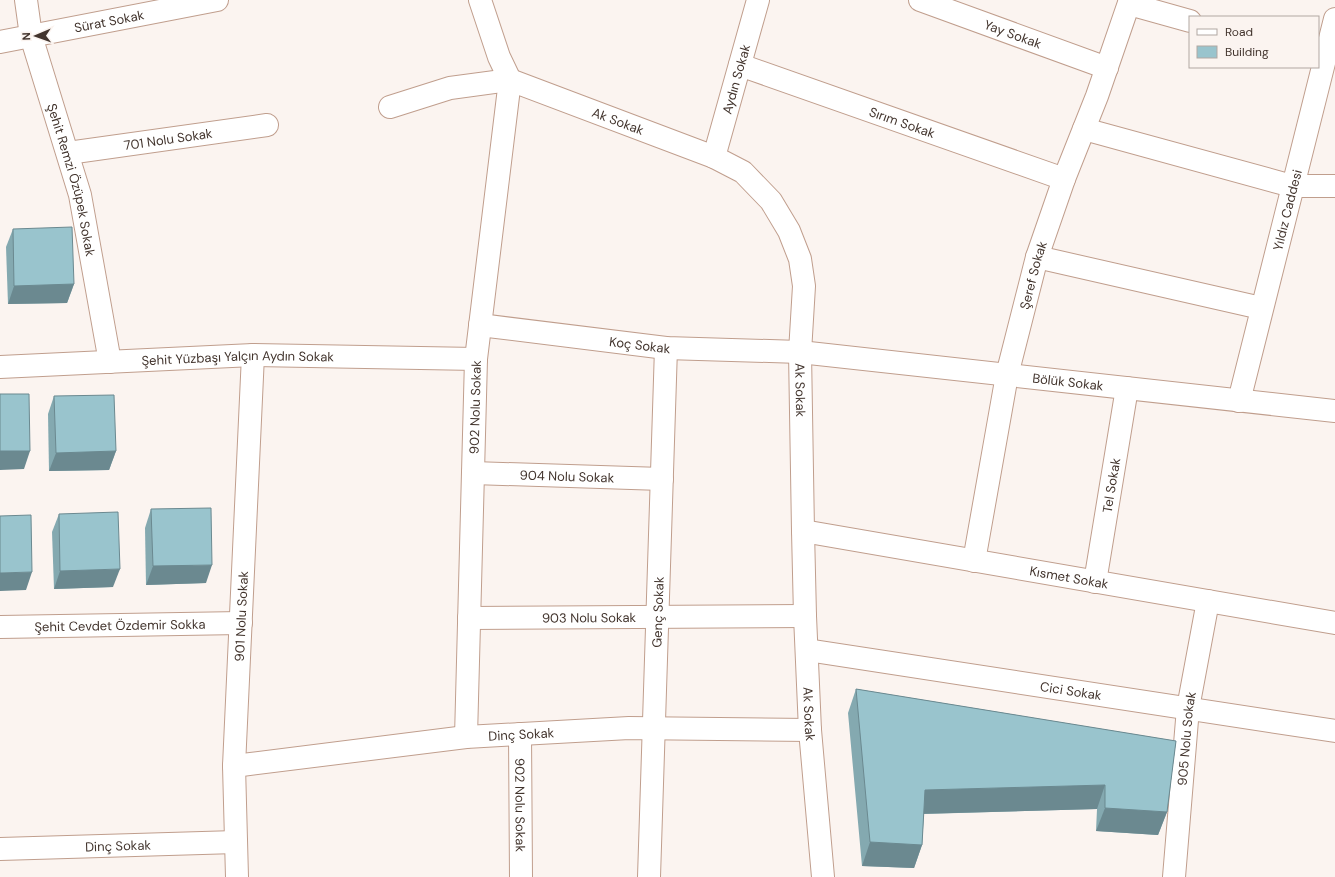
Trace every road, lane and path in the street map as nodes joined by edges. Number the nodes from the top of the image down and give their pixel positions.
1 (26, 0) edge
2 (217, 0) edge
3 (480, 0) edge
4 (758, 0) edge
5 (920, 0) edge
6 (1129, 2) edge
7 (138, 8) edge
8 (1335, 20) edge
9 (1189, 21) edge
10 (31, 36) junction
11 (0, 42) edge
12 (1322, 55) edge
13 (740, 65) junction
14 (1107, 68) junction
15 (510, 80) junction
16 (390, 107) dead end
17 (267, 125) dead end
18 (1084, 129) junction
19 (68, 153) junction
20 (714, 157) junction
21 (1064, 179) junction
22 (1292, 186) junction
23 (1335, 186) edge
24 (1037, 257) junction
25 (1261, 308) junction
26 (480, 326) junction
27 (666, 348) junction
28 (800, 352) junction
29 (253, 355) junction
30 (476, 359) junction
31 (110, 362) junction
32 (0, 367) edge
33 (1007, 375) junction
34 (1127, 388) junction
35 (1238, 400) junction
36 (1335, 411) edge
37 (473, 473) junction
38 (662, 479) junction
39 (803, 531) junction
40 (974, 561) junction
41 (1095, 582) junction
42 (1208, 601) junction
43 (657, 616) junction
44 (805, 616) junction
45 (469, 618) junction
46 (241, 623) junction
47 (1335, 624) edge
48 (0, 627) edge
49 (807, 650) junction
50 (1188, 708) junction
51 (653, 728) junction
52 (810, 730) junction
53 (1335, 731) edge
54 (520, 734) junction
55 (466, 737) junction
56 (234, 766) junction
57 (236, 842) junction
58 (0, 849) edge
59 (237, 877) edge
60 (521, 877) edge
61 (649, 877) edge
62 (823, 877) edge
63 (1174, 877) edge

1 - 10 street, Şehit Remzi Özüpek Sokak
2 - 7 street, Sürat Sokak
3 - 15 street
4 - 13 street, Aydın Sokak
5 - 14 street, Yay Sokak
6 - 9 street
6 - 14 street, Şeref Sokak
7 - 10 street, Sürat Sokak
8 - 12 street, Yıldız Caddesi
10 - 11 street, Sürat Sokak
10 - 19 street, Şehit Remzi Özüpek Sokak
12 - 22 street, Yıldız Caddesi
13 - 20 street, Aydın Sokak
13 - 21 street, Sırım Sokak
14 - 18 street, Şeref Sokak
15 - 16 street
15 - 20 street, Ak Sokak
15 - 26 street, 902 Nolu Sokak
17 - 19 street, 701 Nolu Sokak
18 - 21 street, Şeref Sokak
18 - 22 street
19 - 31 street, Şehit Remzi Özüpek Sokak
20 - 28 street, Ak Sokak
21 - 24 street, Şeref Sokak
22 - 23 street
22 - 25 street, Yıldız Caddesi
24 - 25 street
24 - 33 street, Şeref Sokak
25 - 35 street, Yıldız Caddesi
26 - 27 street, Koç Sokak
26 - 30 street, 902 Nolu Sokak
27 - 28 street, Koç Sokak
27 - 38 street, Genç Sokak
28 - 33 street, Bölük Sokak
28 - 39 street, Ak Sokak
29 - 30 street, Şehit Yüzbaşı Yalçın Aydın Sokak
29 - 31 street, Şehit Yüzbaşı Yalçın Aydın Sokak
29 - 46 street, 901 Nolu Sokak
30 - 37 street, 902 Nolu Sokak
31 - 32 street, Şehit Yüzbaşı Yalçın Aydın Sokak
33 - 34 street, Bölük Sokak
33 - 40 street, Şeref Sokak
34 - 35 street, Bölük Sokak
34 - 41 street, Tel Sokak
35 - 36 street, Bölük Sokak
37 - 38 street, 904 Nolu Sokak
37 - 45 street, 902 Nolu Sokak
38 - 43 street, Genç Sokak
39 - 40 street, Kısmet Sokak
39 - 44 street, Ak Sokak
40 - 41 street, Kısmet Sokak
41 - 42 street, Kısmet Sokak
42 - 47 street, Kısmet Sokak
42 - 50 street, 905 Nolu Sokak
43 - 44 street, 903 Nolu Sokak
43 - 45 street, 903 Nolu Sokak
43 - 51 street, Genç Sokak
44 - 49 street, Ak Sokak
45 - 55 street, 902 Nolu Sokak
46 - 48 street, Şehit Cevdet Özdemir Sokka
46 - 56 street, 901 Nolu Sokak
49 - 50 street, Cici Sokak
49 - 52 street, Ak Sokak
50 - 53 street, Cici Sokak
50 - 63 street, 905 Nolu Sokak
51 - 52 street, Dinç Sokak
51 - 54 street, Dinç Sokak
51 - 61 street, Genç Sokak
52 - 62 street, Ak Sokak
54 - 55 street, Dinç Sokak
54 - 60 street, 902 Nolu Sokak
55 - 56 street, Dinç Sokak
56 - 57 street, 901 Nolu Sokak
57 - 58 street, Dinç Sokak
57 - 59 street, 901 Nolu Sokak

